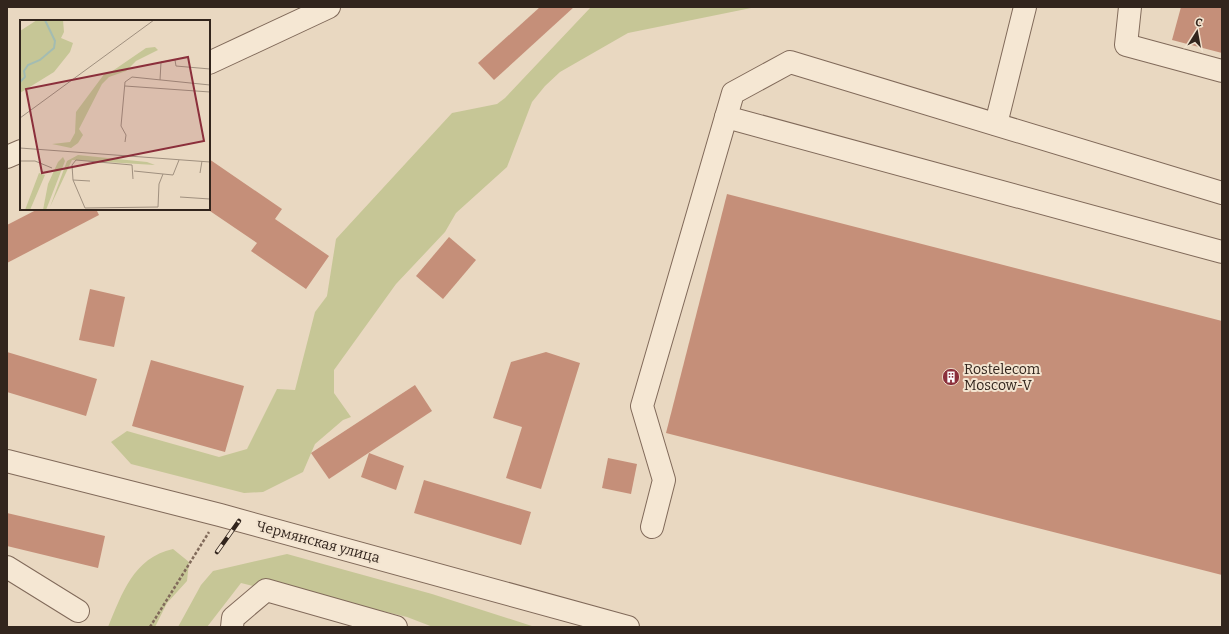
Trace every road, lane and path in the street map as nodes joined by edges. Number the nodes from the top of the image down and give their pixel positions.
1 (329, 7) edge
2 (1025, 7) edge
3 (1130, 7) edge
4 (210, 63) edge
5 (1222, 71) edge
6 (726, 117) junction
7 (996, 124) junction
8 (20, 152) edge
9 (7, 158) edge
10 (1222, 193) edge
11 (1222, 252) edge
12 (7, 461) edge
13 (220, 515) junction
14 (652, 527) dead end
15 (7, 567) edge
16 (78, 611) dead end
17 (150, 627) edge
18 (232, 627) edge
19 (396, 627) edge
20 (628, 627) edge

1 - 4 street
2 - 7 street
3 - 5 street
6 - 7 street
6 - 11 street
6 - 14 street
7 - 10 street
8 - 9 street
12 - 13 street, Чермянская улица
13 - 17 path
13 - 20 street, Чермянская улица
15 - 16 street
18 - 19 street

